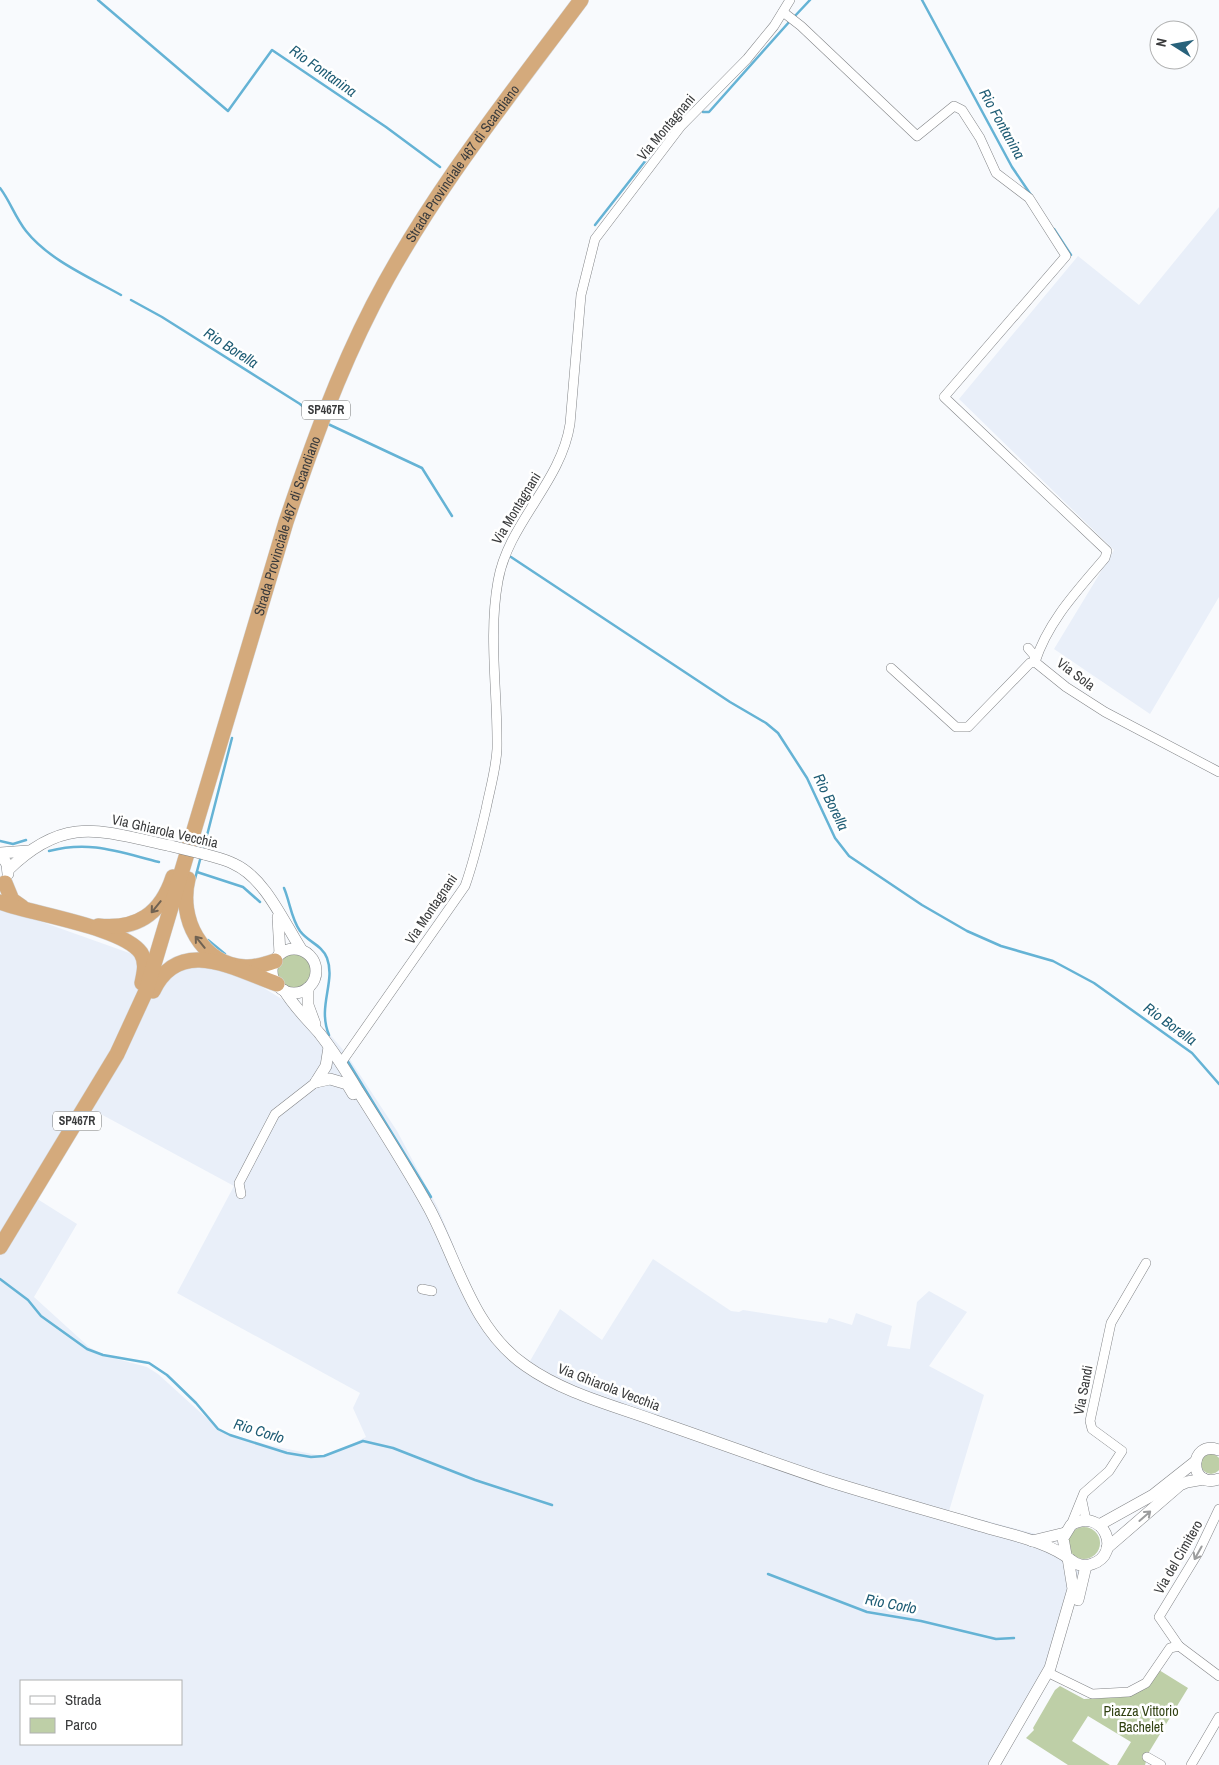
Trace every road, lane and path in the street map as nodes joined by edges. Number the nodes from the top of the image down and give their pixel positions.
1 (581, 0) edge
2 (790, 0) edge
3 (789, 17) junction
4 (1028, 648) dead end
5 (1035, 662) junction
6 (891, 668) dead end
7 (214, 765) junction
8 (1219, 772) edge
9 (28, 851) junction
10 (0, 854) edge
11 (4, 881) edge
12 (0, 902) edge
13 (25, 909) junction
14 (276, 911) junction
15 (82, 924) junction
16 (301, 949) junction
17 (277, 957) junction
18 (281, 987) junction
19 (308, 988) junction
20 (319, 1033) junction
21 (329, 1047) junction
22 (341, 1063) junction
23 (326, 1066) junction
24 (104, 1070) junction
25 (330, 1080) junction
26 (316, 1082) junction
27 (363, 1098) junction
28 (241, 1194) dead end
29 (0, 1233) edge
30 (0, 1247) edge
31 (1146, 1263) dead end
32 (422, 1290) dead end
33 (432, 1291) dead end
34 (1216, 1447) edge
35 (1196, 1462) junction
36 (1211, 1479) edge
37 (1219, 1488) edge
38 (1082, 1500) junction
39 (1219, 1509) edge
40 (1086, 1520) junction
41 (1100, 1525) junction
42 (1068, 1529) junction
43 (1032, 1541) junction
44 (1108, 1548) junction
45 (1067, 1556) junction
46 (1086, 1566) junction
47 (1179, 1646) junction
48 (1053, 1675) junction
49 (1219, 1676) edge
50 (1219, 1718) edge
51 (1147, 1757) dead end
52 (994, 1765) edge
53 (1002, 1765) edge
54 (1161, 1765) edge
55 (1191, 1765) edge

1 - 7 highway, Strada Provinciale 467 di Scandiano / SP467R
2 - 3 street, Via Montagnani
3 - 5 street
3 - 22 street, Via Montagnani
4 - 5 street
5 - 6 street, Via Sola
5 - 8 street, Via Sola
7 -> 15 highway
17 -> 7 highway
7 - 24 highway, Strada Provinciale 467 di Scandiano / SP467R
9 - 10 street, Via Ghiarola Vecchia
9 - 11 street, Via Ghiarola Vecchia
9 - 14 street, Via Ghiarola Vecchia, bridge
10 - 11 street, Via Ghiarola Vecchia
11 - 13 highway
12 - 13 highway
13 - 15 highway
14 - 16 street, Via Ghiarola Vecchia
14 - 17 street, Via Ghiarola Vecchia
15 - 24 highway
16 - 17 street
16 - 19 street, Via Ghiarola Vecchia
17 - 18 street, Via Ghiarola Vecchia
18 - 19 street
18 - 20 street, Via Ghiarola Vecchia
18 - 24 highway
19 - 20 street, Via Ghiarola Vecchia
20 - 21 street, Via Ghiarola Vecchia
21 - 22 street, Via Ghiarola Vecchia
21 - 23 street
22 - 23 street
22 - 25 street
22 - 27 street, Via Ghiarola Vecchia
23 - 26 street
24 - 29 highway, Strada Provinciale 467 di Scandiano / SP467R
24 - 30 highway, Strada Provinciale 467 di Scandiano / SP467R
25 - 26 street
25 - 27 street
26 - 28 street
27 - 43 street, Via Ghiarola Vecchia
31 - 38 street, Via Sandi
32 - 33 street
34 - 35 street
35 - 36 street
35 - 41 street
36 - 37 street
44 -> 36 street
38 - 40 street
38 - 42 street, Via Sandi
39 -> 47 street, Via del Cimitero
40 - 41 street
40 - 42 street
41 - 44 street
42 - 43 street
42 - 45 street
43 - 45 street, Via Ghiarola Vecchia
44 - 46 street
45 - 46 street
45 - 52 street
46 - 48 street
47 - 48 street
47 - 49 street
48 - 53 street
50 - 55 street
51 - 54 street

